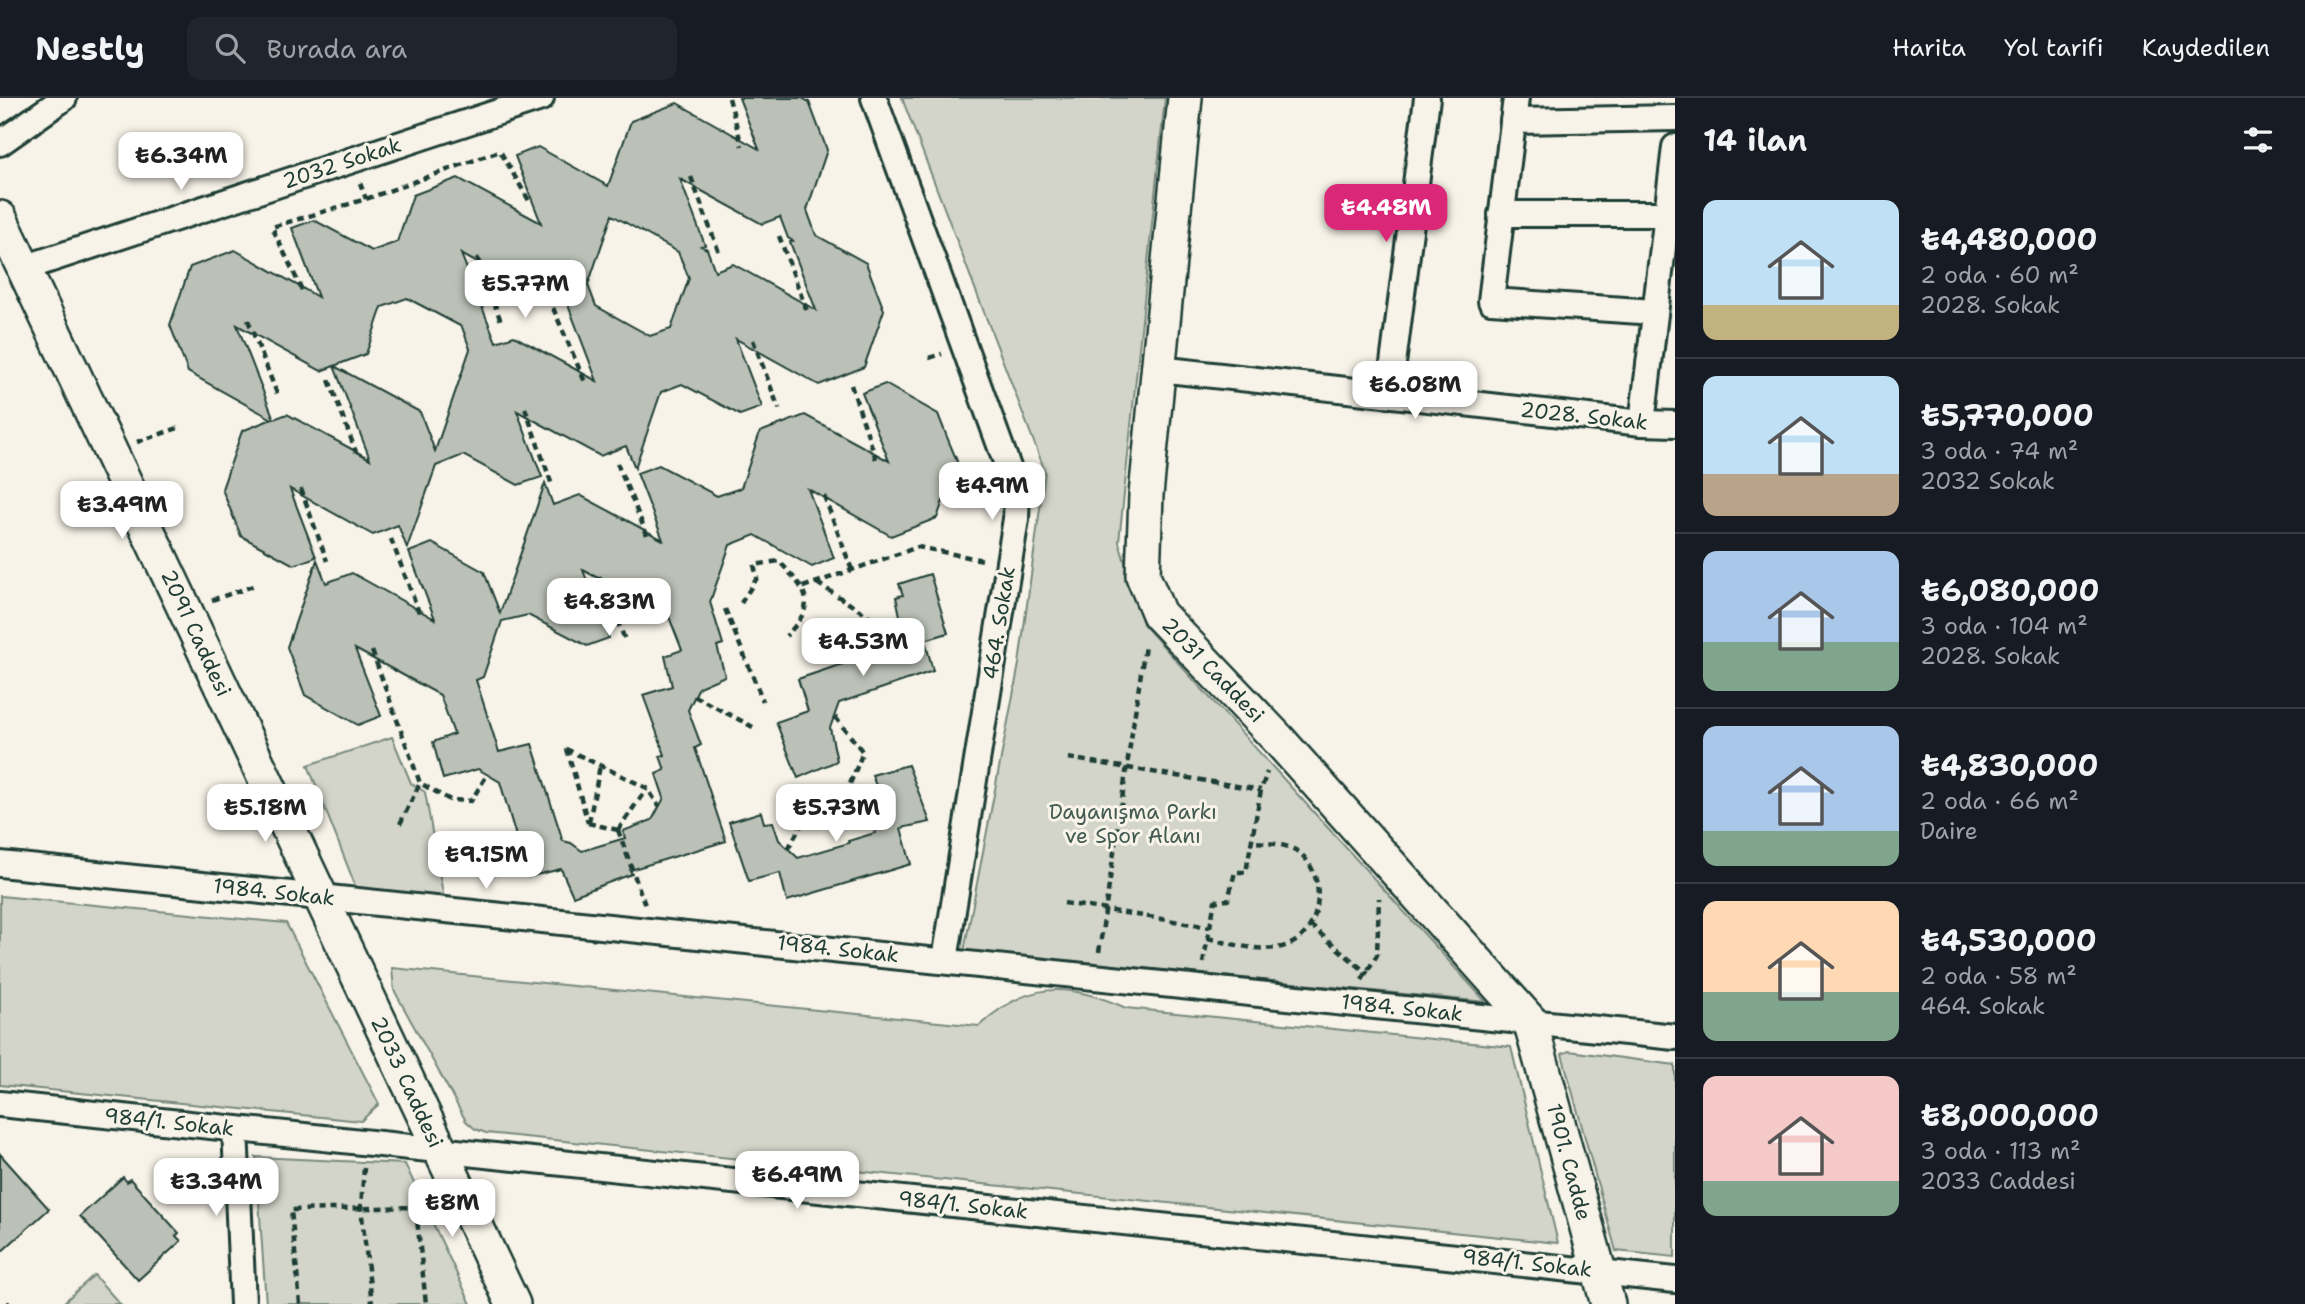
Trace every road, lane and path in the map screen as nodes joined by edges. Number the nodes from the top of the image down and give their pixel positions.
1 (64, 98) edge
2 (541, 98) edge
3 (729, 98) edge
4 (874, 98) edge
5 (1185, 98) edge
6 (1427, 98) edge
7 (1514, 109) edge
8 (1675, 118) edge
9 (2, 134) edge
10 (742, 146) dead end
11 (1675, 147) edge
12 (691, 177) dead end
13 (531, 204) dead end
14 (1502, 214) junction
15 (1667, 214) junction
16 (3, 232) edge
17 (779, 236) dead end
18 (719, 255) dead end
19 (477, 257) dead end
20 (24, 268) junction
21 (302, 290) dead end
22 (554, 308) dead end
23 (807, 311) dead end
24 (1655, 312) junction
25 (248, 320) dead end
26 (502, 324) dead end
27 (753, 340) dead end
28 (1159, 369) junction
29 (330, 380) dead end
30 (584, 382) dead end
31 (851, 385) dead end
32 (1389, 395) junction
33 (278, 396) dead end
34 (526, 408) dead end
35 (779, 409) dead end
36 (1642, 423) junction
37 (1675, 424) edge
38 (181, 427) dead end
39 (110, 451) junction
40 (356, 452) dead end
41 (876, 459) dead end
42 (617, 463) dead end
43 (552, 485) dead end
44 (301, 489) dead end
45 (824, 496) dead end
46 (648, 535) dead end
47 (391, 539) dead end
48 (327, 561) dead end
49 (1009, 565) junction
50 (852, 570) junction
51 (599, 576) dead end
52 (816, 583) junction
53 (256, 585) dead end
54 (803, 587) junction
55 (1152, 597) junction
56 (741, 603) dead end
57 (184, 609) junction
58 (725, 609) dead end
59 (421, 615) dead end
60 (897, 634) dead end
61 (786, 636) dead end
62 (625, 642) dead end
63 (372, 651) dead end
64 (695, 696) dead end
65 (763, 701) dead end
66 (835, 717) dead end
67 (753, 727) dead end
68 (1278, 739) junction
69 (1068, 758) dead end
70 (600, 765) junction
71 (1127, 767) junction
72 (487, 775) dead end
73 (420, 783) junction
74 (647, 788) junction
75 (1261, 790) junction
76 (819, 793) dead end
77 (659, 806) dead end
78 (881, 821) dead end
79 (588, 823) junction
80 (400, 824) dead end
81 (618, 830) junction
82 (1251, 842) junction
83 (789, 849) dead end
84 (1378, 853) junction
85 (0, 864) edge
86 (320, 897) junction
87 (1064, 903) dead end
88 (1103, 909) junction
89 (649, 916) dead end
90 (1310, 925) junction
91 (1210, 928) junction
92 (1208, 938) junction
93 (945, 960) junction
94 (1367, 973) junction
95 (1096, 976) junction
96 (1376, 981) dead end
97 (1198, 988) junction
98 (1344, 1002) junction
99 (1530, 1021) junction
100 (1675, 1037) edge
101 (0, 1104) edge
102 (235, 1129) junction
103 (366, 1143) junction
104 (446, 1163) junction
105 (361, 1207) junction
106 (416, 1207) junction
107 (1599, 1271) junction
108 (1675, 1280) edge
109 (243, 1304) edge
110 (300, 1304) edge
111 (372, 1304) edge
112 (426, 1304) edge
113 (513, 1304) edge
114 (1608, 1304) edge

1 - 9 street
2 - 20 street, 2032 Sokak
3 - 10 path
4 - 49 street, 464. Sokak
5 - 28 street, 2031 Caddesi
6 - 32 street
7 - 8 street
7 - 14 street
11 - 15 street
12 - 18 path
13 - 21 path
14 - 15 street
14 - 24 street
15 - 24 street
16 - 20 street, 2091 Caddesi
17 - 23 path
19 - 26 path
20 - 39 street, 2091 Caddesi
22 - 30 path
24 - 36 street
25 - 33 path
27 - 35 path
28 - 32 street, 2028. Sokak
28 - 55 street, 2031 Caddesi
29 - 40 path
31 - 41 path
32 - 36 street, 2028. Sokak
34 - 43 path
36 - 37 street, 2028. Sokak
38 - 39 path
39 - 57 street, 2091 Caddesi
42 - 46 path
44 - 48 path
45 - 50 path
47 - 59 path
49 - 50 path
49 - 93 street, 464. Sokak
50 - 52 path
51 - 62 path
52 - 54 path
52 - 60 path
53 - 57 path
54 - 56 path
54 - 61 path
55 - 68 street, 2031 Caddesi
55 - 71 path
57 - 86 street, 2091 Caddesi
58 - 65 path
63 - 73 path
64 - 67 path
66 - 78 path
68 - 75 path
68 - 84 street, 2031 Caddesi
69 - 71 path
70 - 74 path
70 - 79 path
70 - 79 path
71 - 75 path
71 - 88 path
72 - 73 path
73 - 80 path
74 - 77 path
74 - 81 path
75 - 82 path
76 - 83 path
79 - 81 path
81 - 89 path
82 - 90 path
82 - 91 path
84 - 94 path
84 - 99 street, 2031 Caddesi
85 - 86 street, 1984. Sokak
86 - 93 street, 1984. Sokak
86 - 104 street, 2033 Caddesi
87 - 88 path
88 - 91 path
88 - 95 path
90 - 92 path
90 - 94 path
91 - 92 path
92 - 97 path
93 - 95 street, 1984. Sokak
94 - 96 path
94 - 98 path
95 - 97 street, 1984. Sokak
97 - 98 street, 1984. Sokak
98 - 99 street, 1984. Sokak
99 - 100 street, 1984. Sokak
99 - 107 street, 1901. Cadde
101 - 102 street, 984/1. Sokak
102 - 103 street, 984/1. Sokak
102 - 109 street
103 - 104 street, 984/1. Sokak
103 - 105 path
104 - 106 path
104 - 107 street, 984/1. Sokak
104 - 113 street, 2033 Caddesi
105 - 106 path
105 - 110 path
105 - 111 path
106 - 112 path
107 - 108 street, 984/1. Sokak
107 - 114 street, 1901. Cadde

